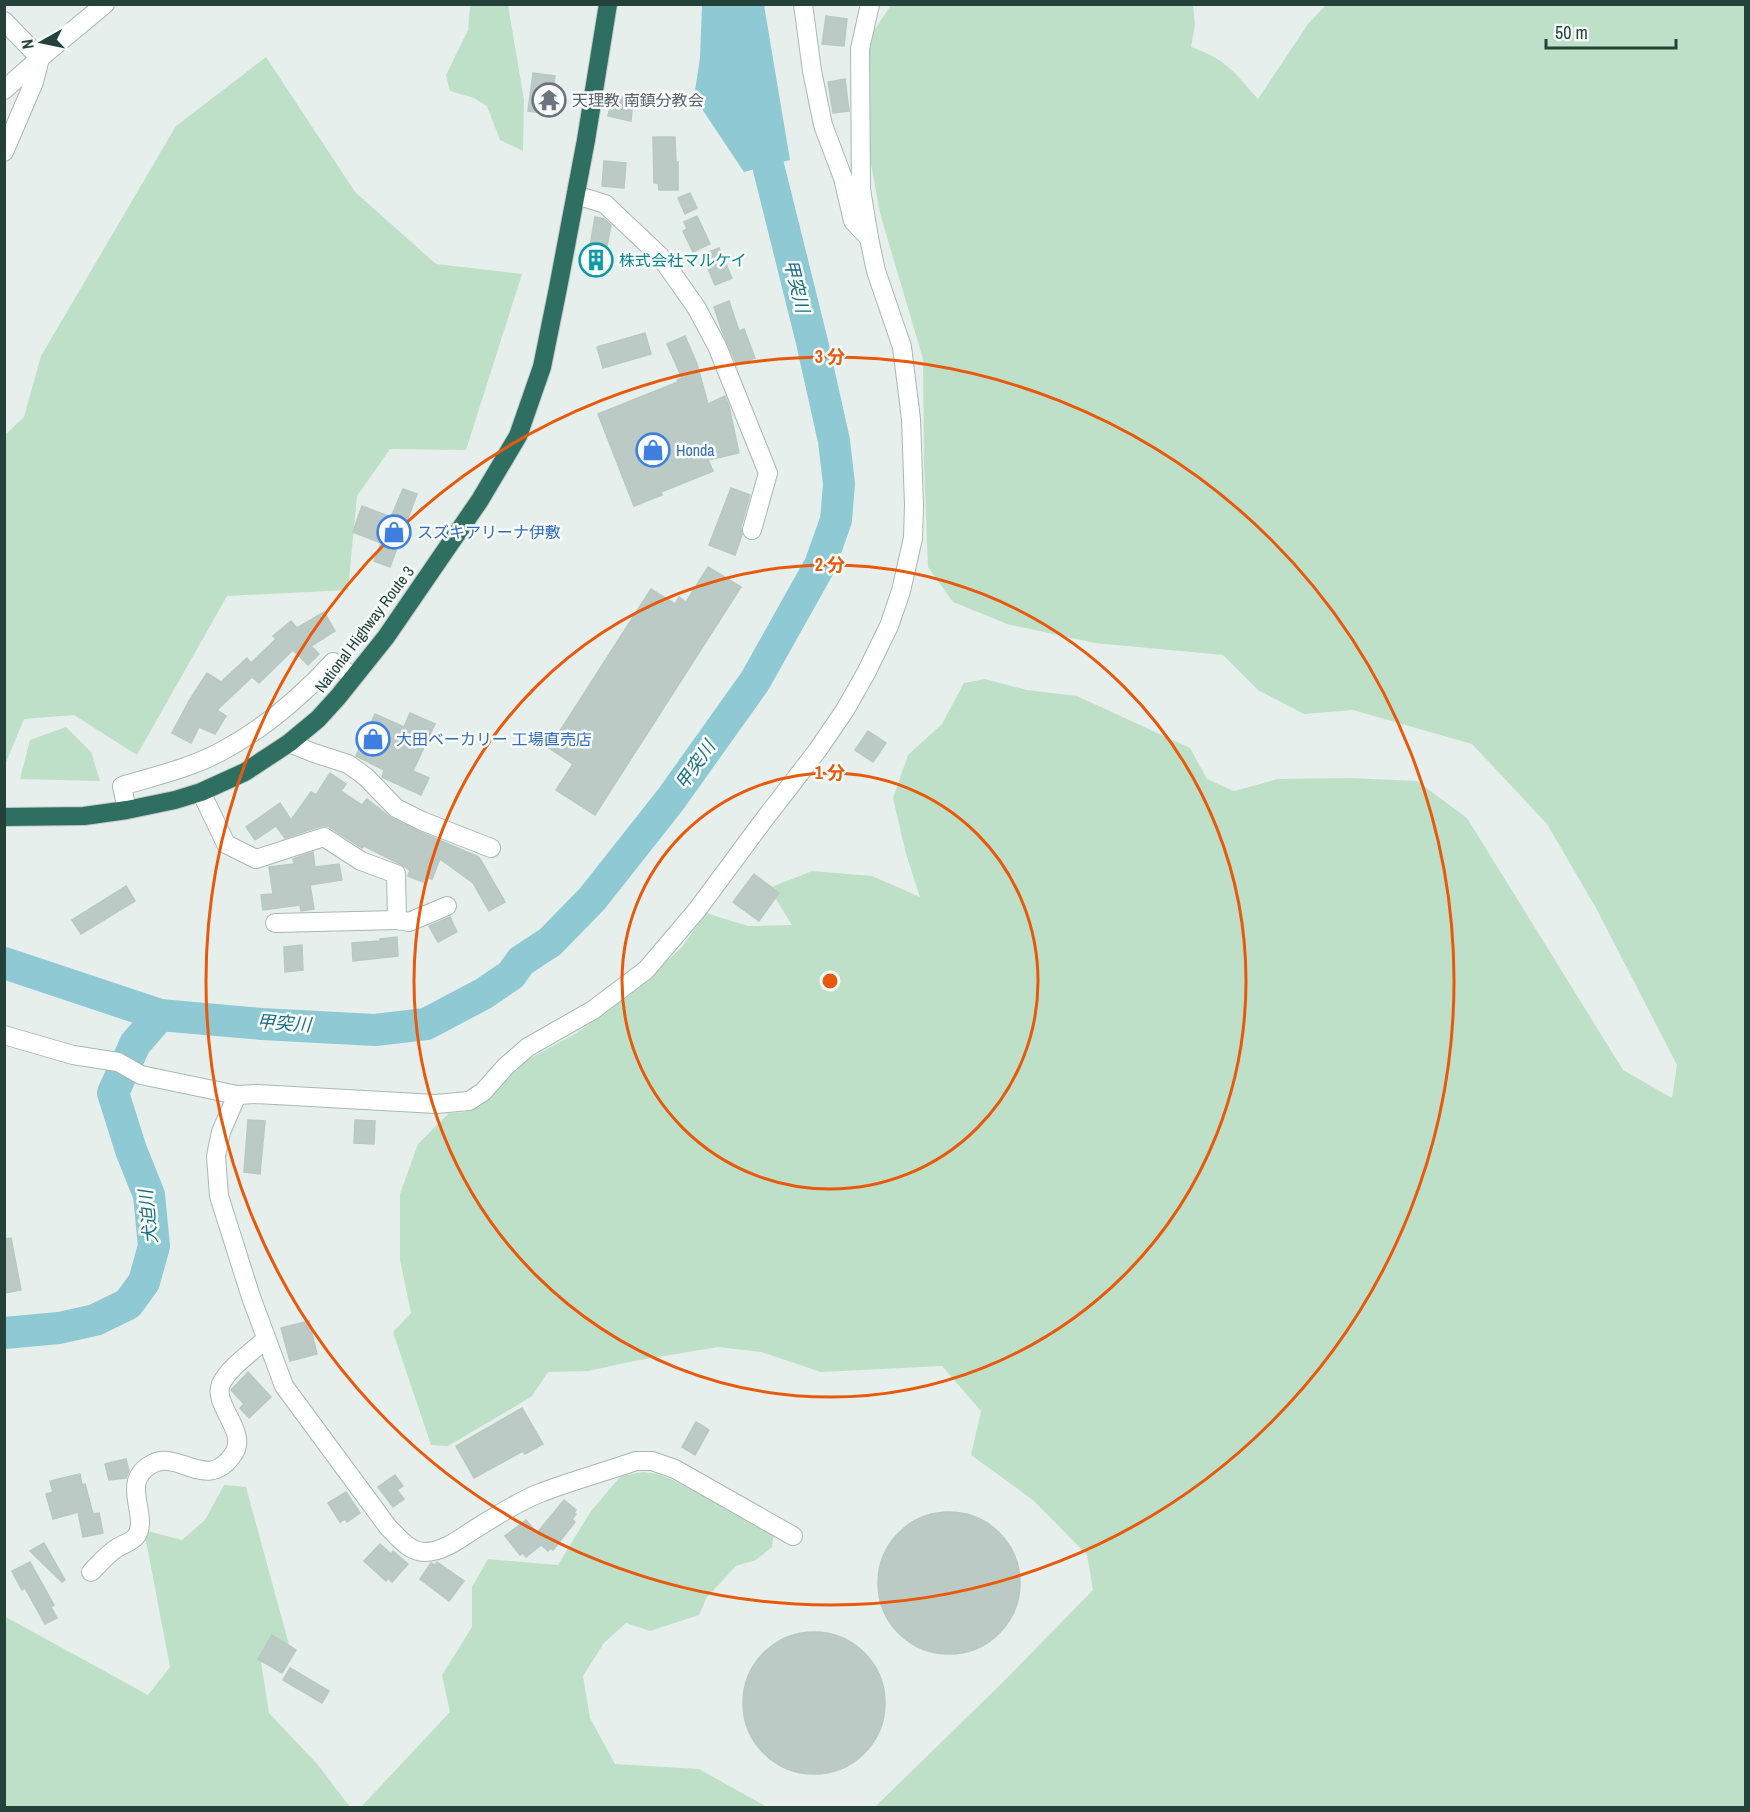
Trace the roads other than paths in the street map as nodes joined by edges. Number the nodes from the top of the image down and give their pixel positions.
1 (105, 4) edge
2 (609, 4) edge
3 (803, 4) edge
4 (870, 4) edge
5 (4, 21) edge
6 (40, 58) junction
7 (4, 90) edge
8 (4, 152) edge
9 (576, 195) junction
10 (869, 238) junction
11 (752, 530) dead end
12 (353, 677) junction
13 (289, 743) junction
14 (201, 792) junction
15 (127, 810) junction
16 (4, 817) edge
17 (491, 848) dead end
18 (447, 906) dead end
19 (397, 920) junction
20 (275, 923) dead end
21 (4, 1035) edge
22 (237, 1095) junction
23 (266, 1340) junction
24 (793, 1536) dead end
25 (91, 1572) dead end

1 - 6 street
2 - 9 highway, National Highway Route 3
3 - 10 street
4 - 10 street
5 - 6 street
6 - 7 street
6 - 8 street
9 - 11 street
9 - 12 highway, National Highway Route 3
10 - 22 street
12 - 13 highway, National Highway Route 3
12 - 15 street
13 - 14 highway, National Highway Route 3
13 - 17 street
14 - 15 highway, National Highway Route 3
14 - 19 street
15 - 16 highway, National Highway Route 3
18 - 19 street
19 - 20 street
21 - 22 street
22 - 23 street
23 - 24 street
23 - 25 street

